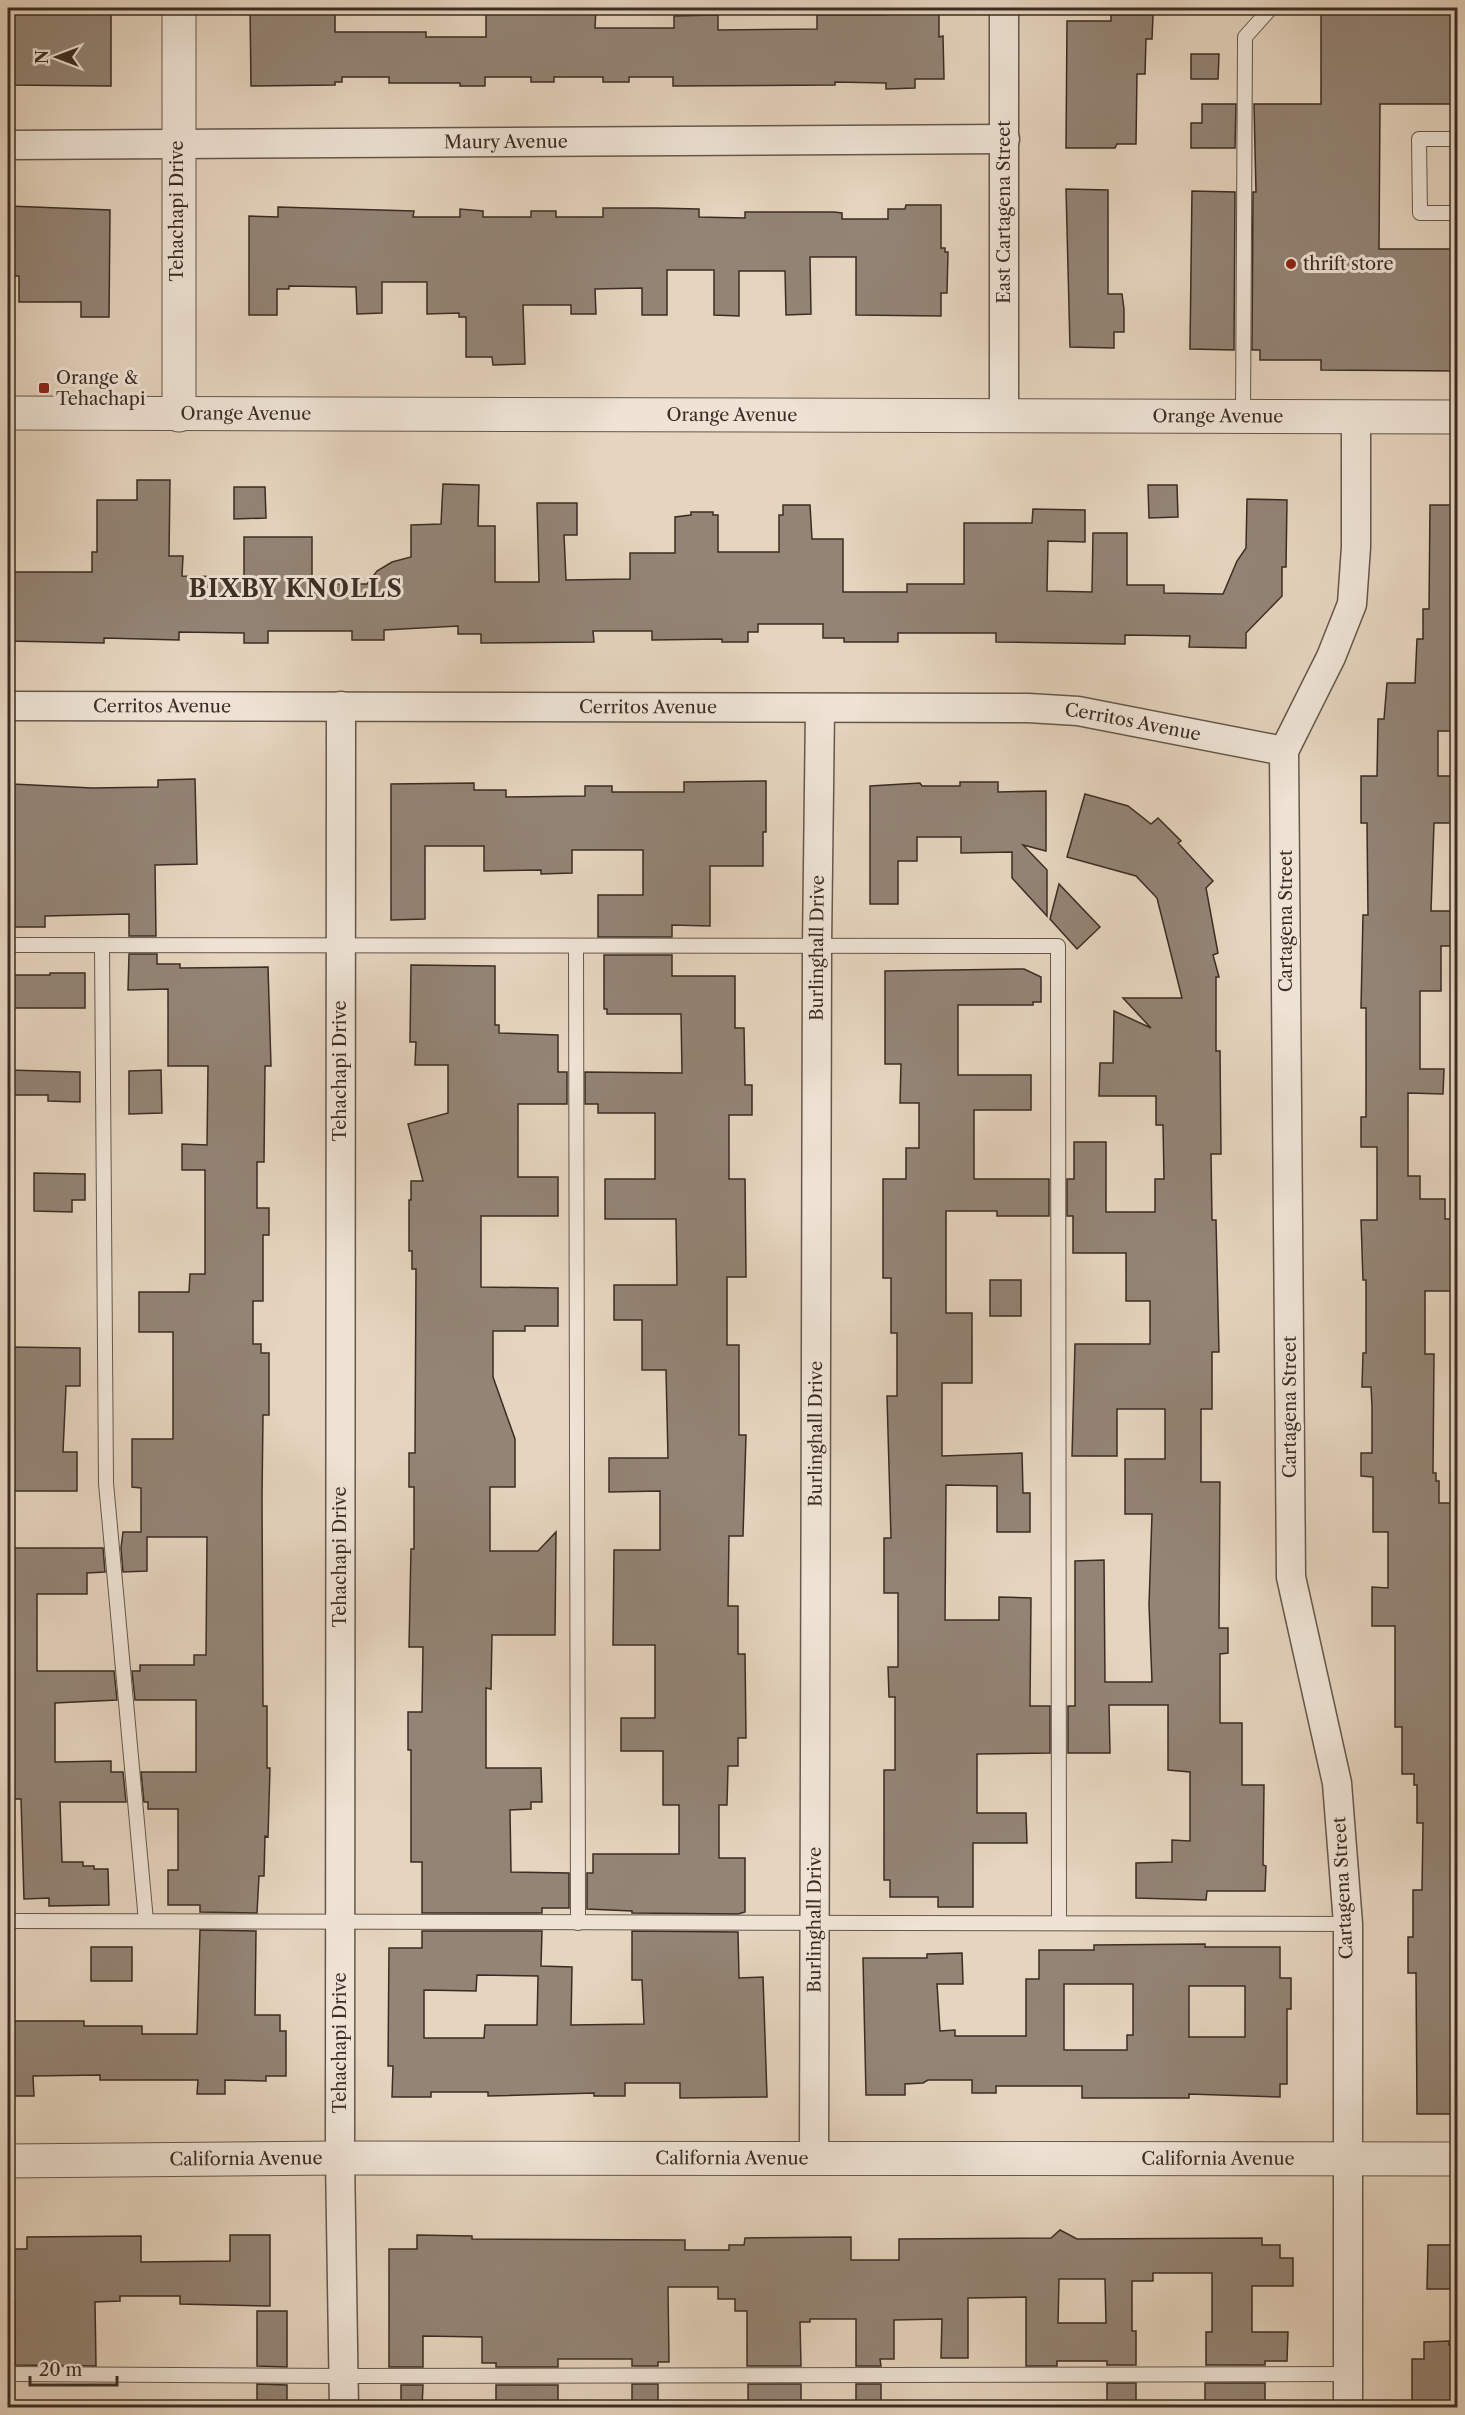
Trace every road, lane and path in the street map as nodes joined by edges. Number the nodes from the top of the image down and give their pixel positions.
1 (179, 8) edge
2 (1005, 8) edge
3 (1271, 8) edge
4 (1005, 139) junction
5 (1458, 139) edge
6 (8, 146) edge
7 (177, 146) junction
8 (1458, 213) edge
9 (8, 413) edge
10 (178, 415) junction
11 (1243, 416) junction
12 (1356, 416) junction
13 (1004, 417) junction
14 (1458, 417) edge
15 (8, 706) edge
16 (341, 706) junction
17 (820, 709) junction
18 (1284, 751) junction
19 (8, 945) edge
20 (102, 945) junction
21 (340, 946) junction
22 (576, 946) junction
23 (817, 946) junction
24 (8, 1921) edge
25 (146, 1922) junction
26 (340, 1923) junction
27 (578, 1923) junction
28 (815, 1923) junction
29 (1059, 1923) junction
30 (1348, 1924) junction
31 (340, 2158) junction
32 (814, 2158) junction
33 (1348, 2159) junction
34 (1458, 2159) edge
35 (8, 2161) edge
36 (8, 2374) edge
37 (1347, 2374) junction
38 (345, 2376) junction
39 (344, 2408) edge
40 (1348, 2408) edge

1 - 7 street, Tehachapi Drive
2 - 4 street, East Cartagena Street
3 - 11 lane
4 - 7 street, Maury Avenue
4 - 13 street, East Cartagena Street
5 - 8 lane
6 - 7 street, Maury Avenue
7 - 10 street, Tehachapi Drive
9 - 10 street, Orange Avenue
10 - 13 street, Orange Avenue
11 - 12 street, Orange Avenue
11 - 13 street, Orange Avenue
12 - 14 street, Orange Avenue
12 - 18 street, Cartagena Street
15 - 16 street, Cerritos Avenue
16 - 17 street, Cerritos Avenue
16 - 21 street, Tehachapi Drive
17 - 18 street, Cerritos Avenue
17 - 23 street, Burlinghall Drive
18 - 30 street, Cartagena Street
19 - 20 lane
20 - 21 lane
20 - 25 lane
21 - 22 lane
21 - 26 street, Tehachapi Drive
22 - 23 lane
22 - 27 lane
23 - 28 street, Burlinghall Drive
23 - 29 lane
24 - 25 lane
25 - 26 lane
26 - 27 lane
26 - 31 street, Tehachapi Drive
27 - 28 lane
28 - 29 lane
28 - 32 street, Burlinghall Drive
29 - 30 lane
30 - 33 street, Cartagena Street
31 - 32 street, California Avenue
31 - 35 street, California Avenue
31 - 38 street, Tehachapi Drive
32 - 33 street, California Avenue
33 - 34 street, California Avenue
33 - 37 street, Cartagena Street
36 - 38 lane
37 - 38 lane
37 - 40 street, Cartagena Street
38 - 39 street, Tehachapi Drive

